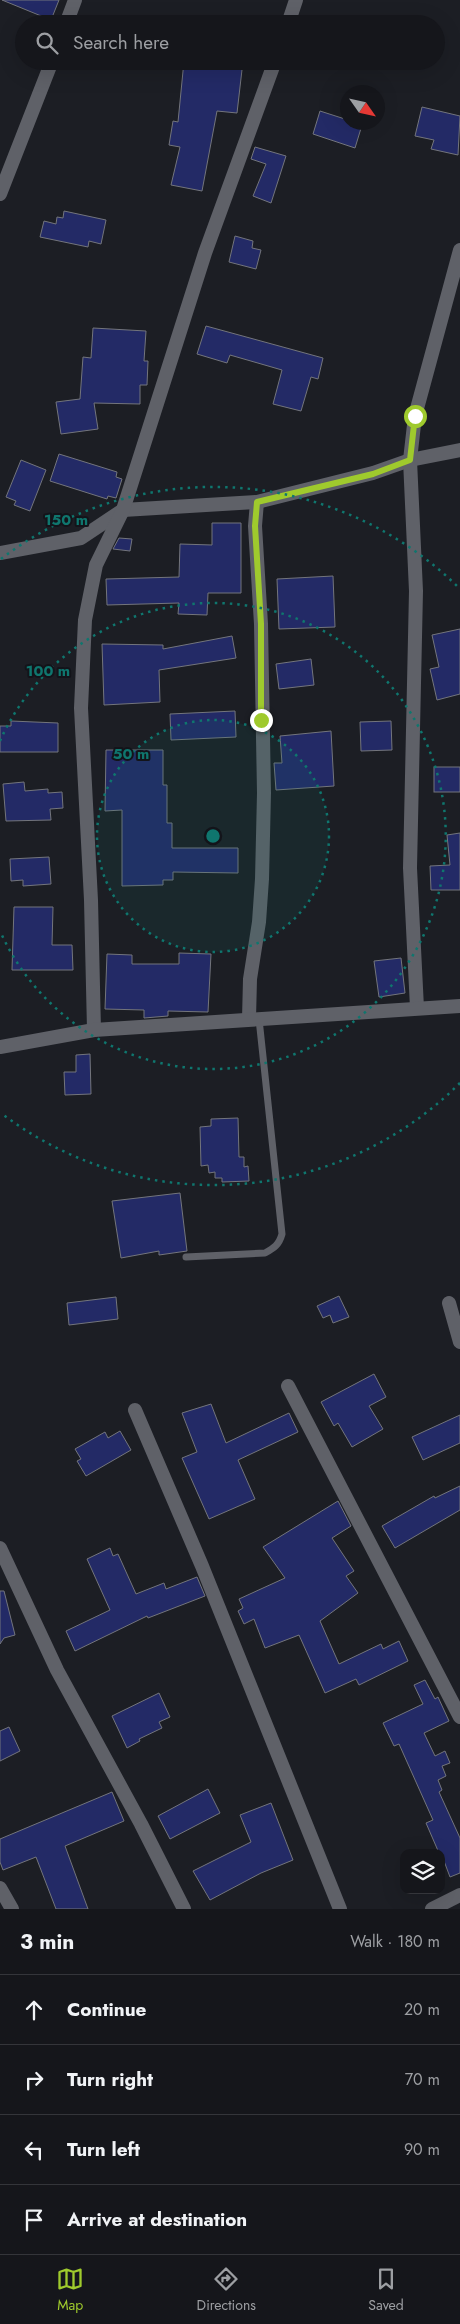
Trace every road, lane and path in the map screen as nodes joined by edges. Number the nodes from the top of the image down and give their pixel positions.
1 (76, 0) edge
2 (296, 0) edge
3 (70, 15) edge
4 (291, 15) edge
5 (48, 70) edge
6 (272, 70) edge
7 (0, 194) edge
8 (460, 250) edge
9 (460, 450) edge
10 (410, 460) junction
11 (257, 502) junction
12 (123, 510) junction
13 (0, 553) edge
14 (460, 1006) edge
15 (417, 1008) junction
16 (254, 1019) junction
17 (94, 1030) junction
18 (0, 1046) edge
19 (186, 1257) dead end
20 (449, 1303) dead end
21 (460, 1342) edge
22 (288, 1386) dead end
23 (136, 1410) dead end
24 (0, 1548) edge
25 (460, 1717) edge
26 (0, 1888) edge
27 (460, 1895) edge
28 (12, 1909) edge
29 (184, 1909) edge
30 (340, 1909) edge
31 (432, 1909) edge

1 - 3 street
2 - 4 street
5 - 7 street
6 - 12 street
8 - 10 street
9 - 10 street
10 - 11 street
10 - 15 street
11 - 12 street
11 - 16 street
12 - 13 street
12 - 17 street
14 - 15 street
15 - 16 street
16 - 17 street
16 - 19 lane
17 - 18 street
20 - 21 street
22 - 25 street
23 - 30 street
24 - 29 street
26 - 28 street
27 - 31 street

